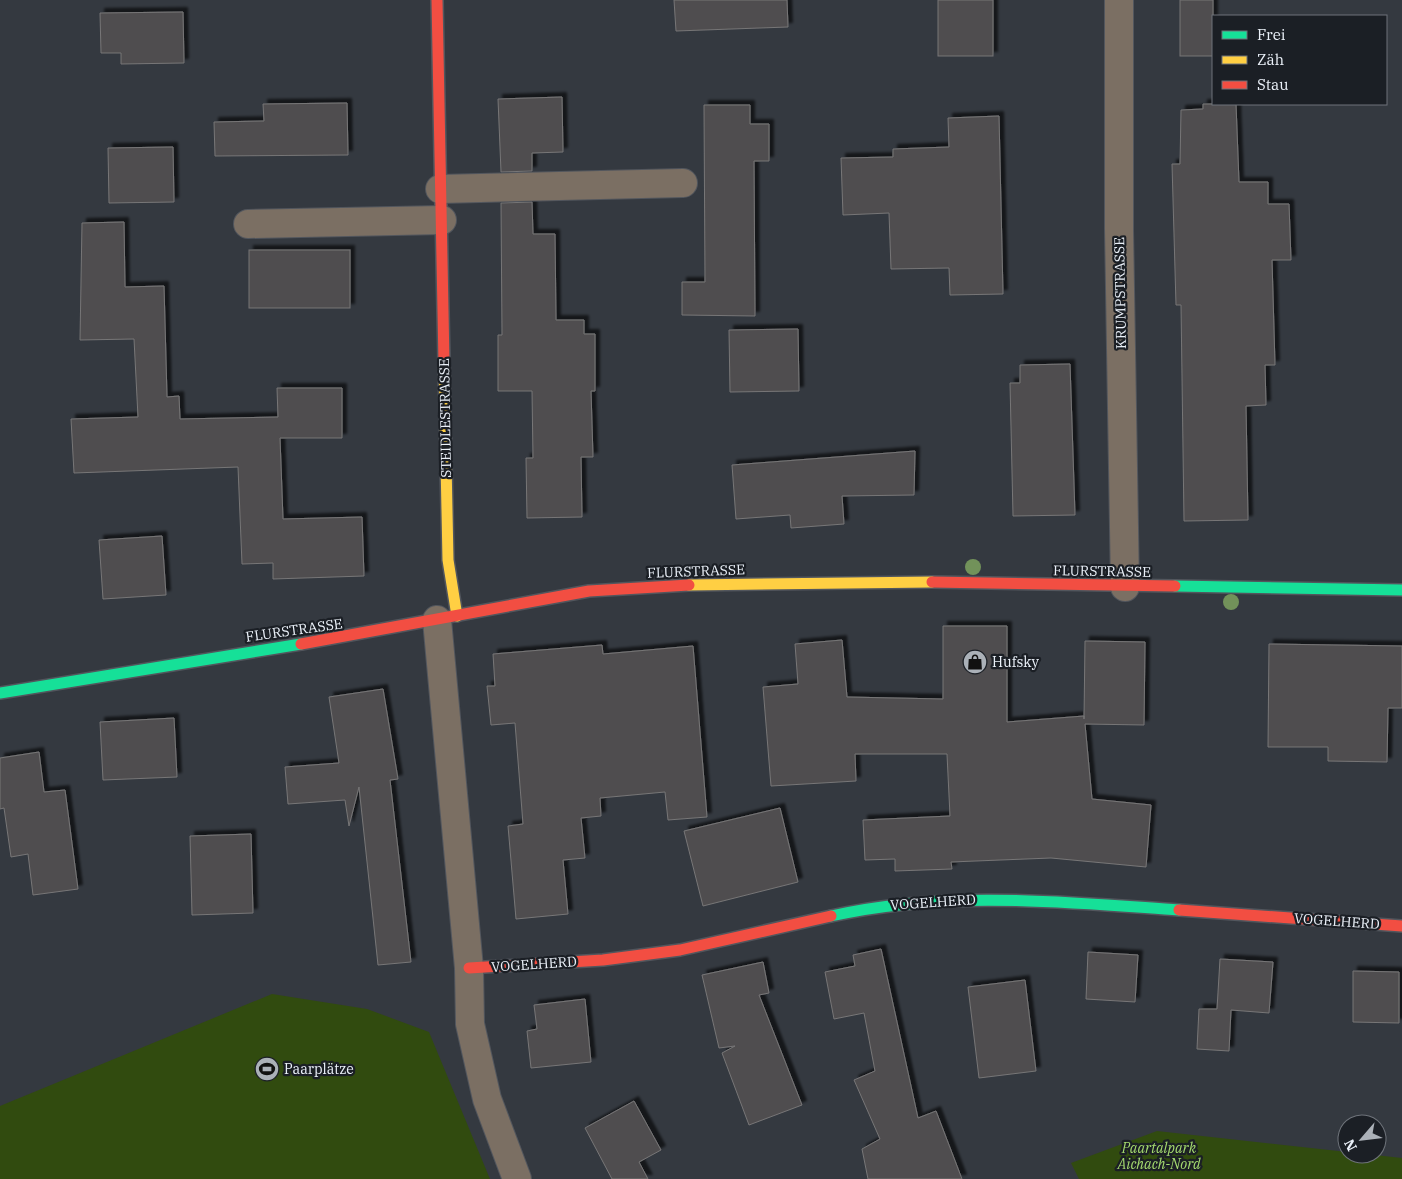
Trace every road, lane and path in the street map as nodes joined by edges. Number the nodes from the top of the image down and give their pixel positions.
1 (437, 0) edge
2 (1118, 0) edge
3 (683, 183) dead end
4 (440, 189) junction
5 (442, 220) junction
6 (248, 224) dead end
7 (1125, 587) junction
8 (1402, 590) edge
9 (447, 618) junction
10 (0, 693) edge
11 (1402, 926) edge
12 (469, 968) junction
13 (517, 1179) edge

1 - 4 street, STEIDLESTRASSE
2 - 7 street, KRUMPSTRASSE
3 - 4 street
4 - 5 street, STEIDLESTRASSE
5 - 6 street
5 - 9 street, STEIDLESTRASSE
7 - 8 street, FLURSTRASSE
7 - 9 street, FLURSTRASSE
9 - 10 street, FLURSTRASSE
9 - 12 street
11 - 12 street, VOGELHERD
12 - 13 street

